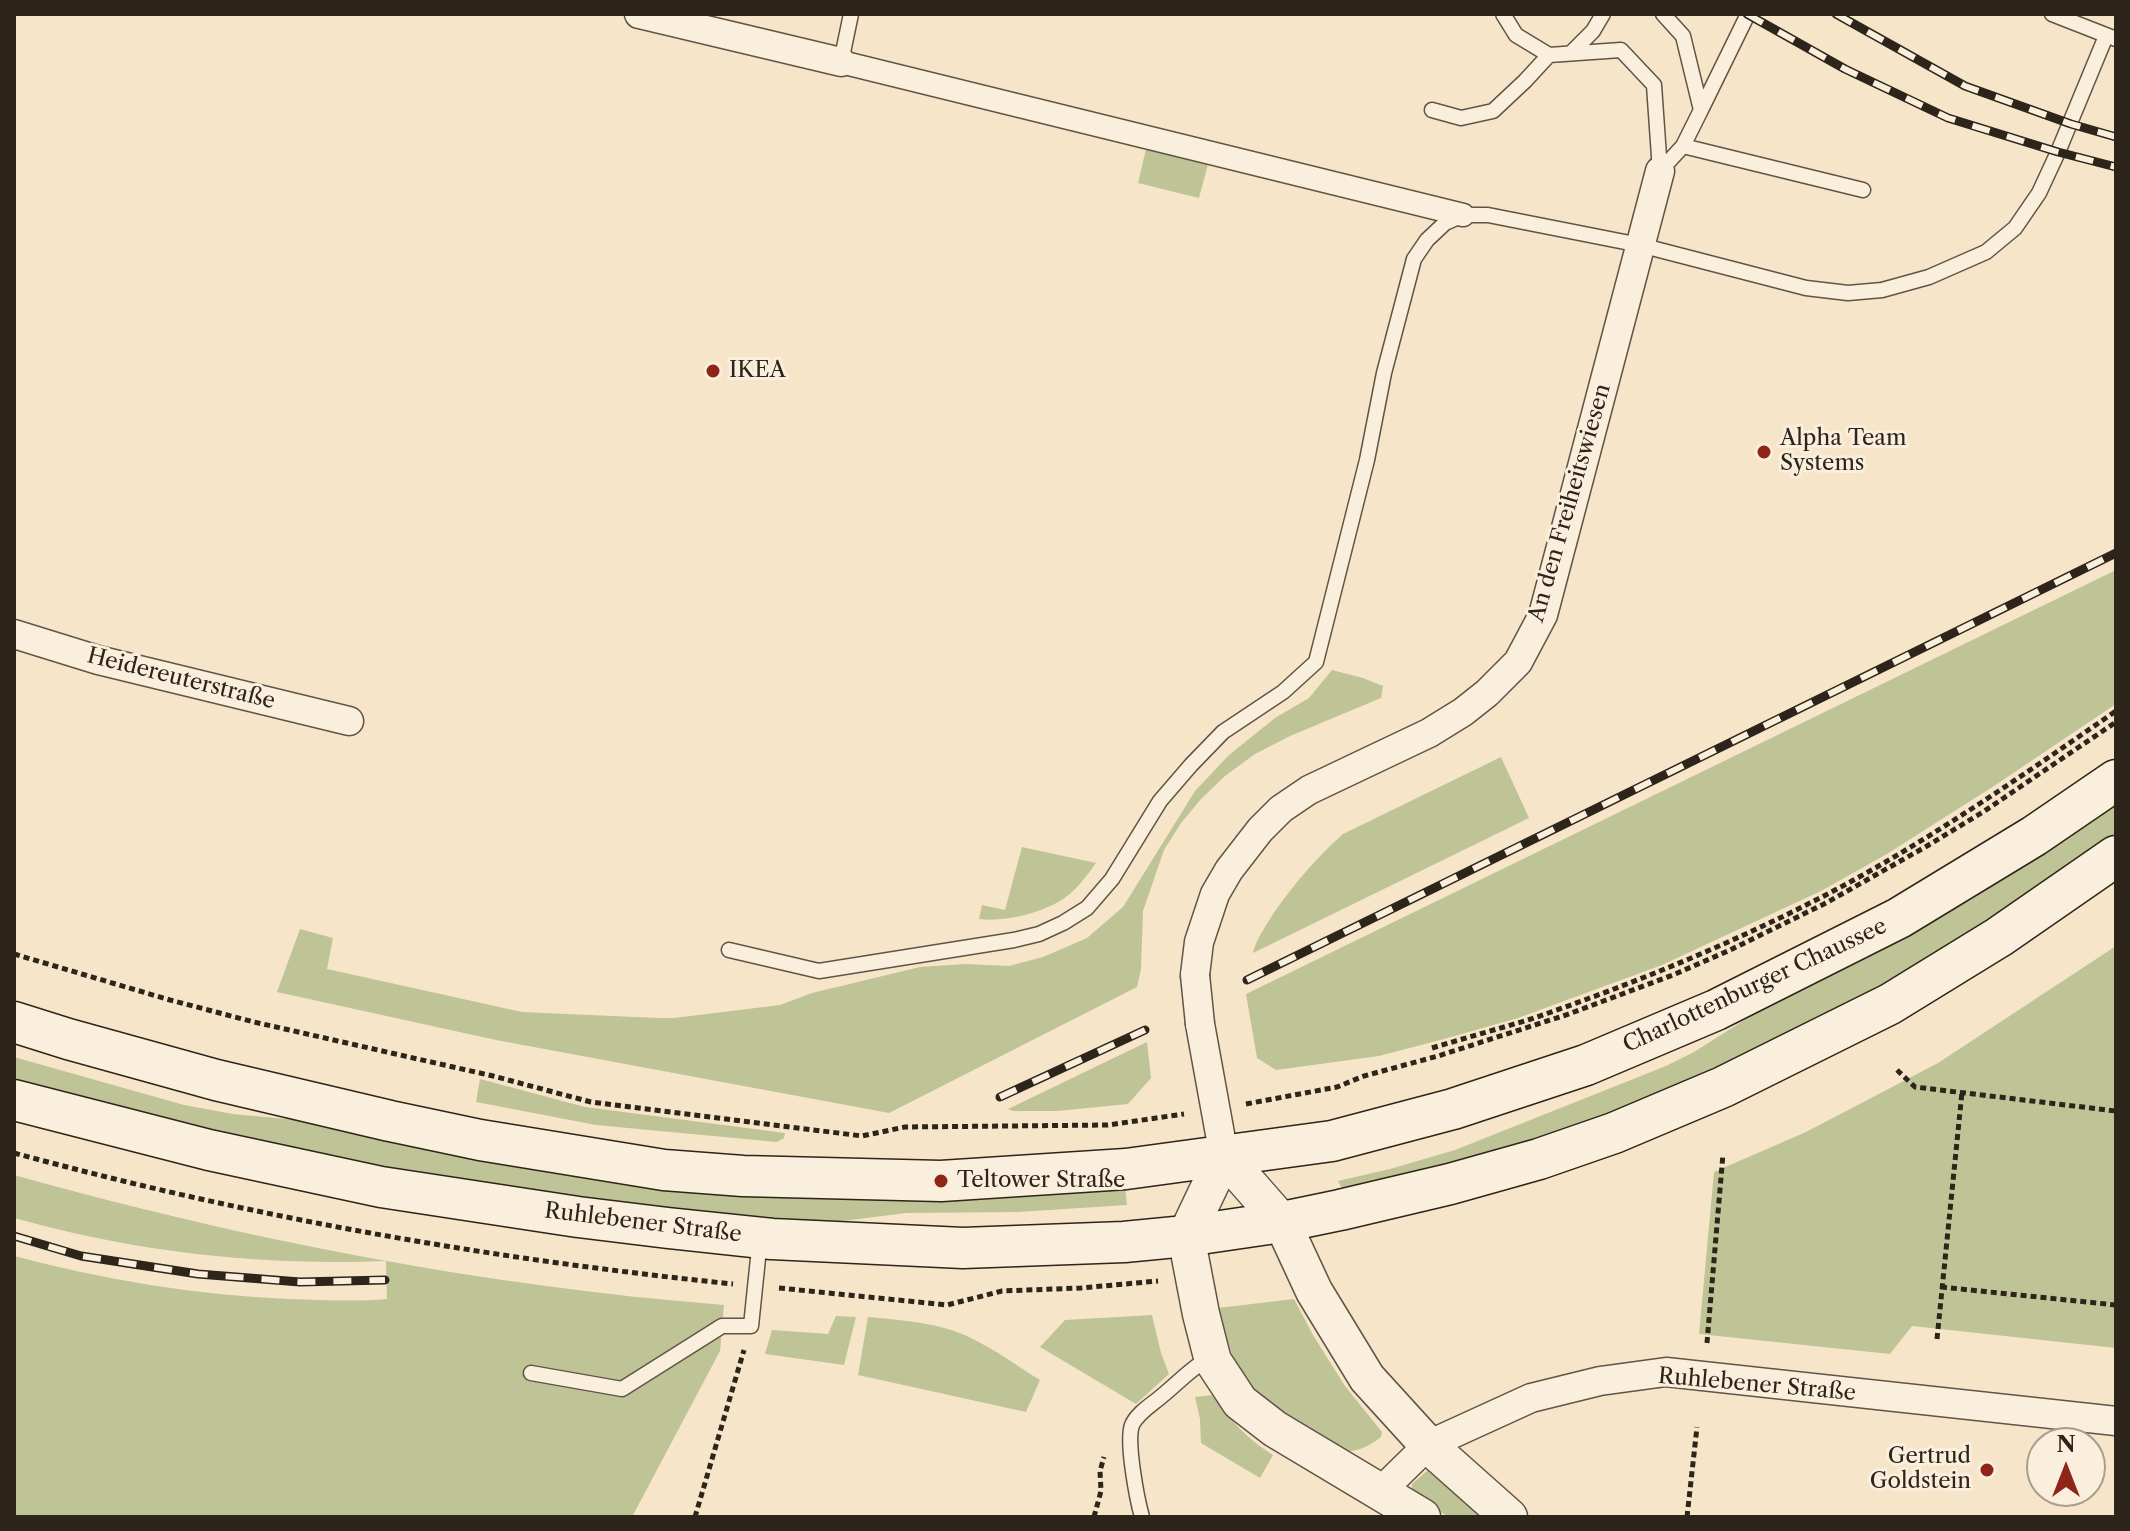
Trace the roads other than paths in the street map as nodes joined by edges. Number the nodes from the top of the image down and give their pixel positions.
1 (639, 14) edge
2 (851, 14) edge
3 (1503, 14) edge
4 (1603, 14) edge
5 (1663, 14) edge
6 (1748, 14) edge
7 (2052, 14) edge
8 (2111, 37) edge
9 (1572, 52) junction
10 (1549, 55) junction
11 (841, 62) junction
12 (1432, 110) dead end
13 (1701, 110) junction
14 (1683, 146) junction
15 (1660, 171) junction
16 (1863, 190) dead end
17 (1463, 215) junction
18 (1640, 245) junction
19 (14, 634) edge
20 (349, 721) dead end
21 (2116, 780) edge
22 (2116, 856) edge
23 (729, 950) dead end
24 (14, 1022) edge
25 (14, 1100) edge
26 (1224, 1156) junction
27 (1282, 1222) junction
28 (1186, 1236) junction
29 (760, 1237) junction
30 (1211, 1357) junction
31 (531, 1373) dead end
32 (2116, 1421) edge
33 (1428, 1445) junction
34 (1380, 1492) junction
35 (1142, 1517) edge
36 (1422, 1517) edge
37 (1509, 1517) edge

1 - 11 street
2 - 11 lane
3 - 10 lane
4 - 9 lane
5 - 13 lane
6 - 13 lane
7 - 8 lane
8 - 18 lane
9 - 10 lane
9 - 15 lane
10 - 12 lane
11 - 17 street
13 - 14 lane
14 - 15 lane
14 - 16 lane
15 - 18 street, An den Freiheitswiesen
17 - 18 lane
17 - 23 lane
18 - 26 street, An den Freiheitswiesen, bridge
19 - 20 street, Heidereuterstraße
21 - 26 main road, Charlottenburger Chaussee
22 - 27 main road
24 - 26 main road
25 - 29 main road, Ruhlebener Straße
26 - 27 street
26 - 28 street
27 - 28 main road, Ruhlebener Straße
27 - 33 street
28 - 29 main road, Ruhlebener Straße
28 - 30 street
29 - 31 lane
30 - 34 street
30 - 35 lane
32 - 33 street, Ruhlebener Straße
33 - 34 street, Ruhlebener Straße
33 - 37 street
34 - 36 street

